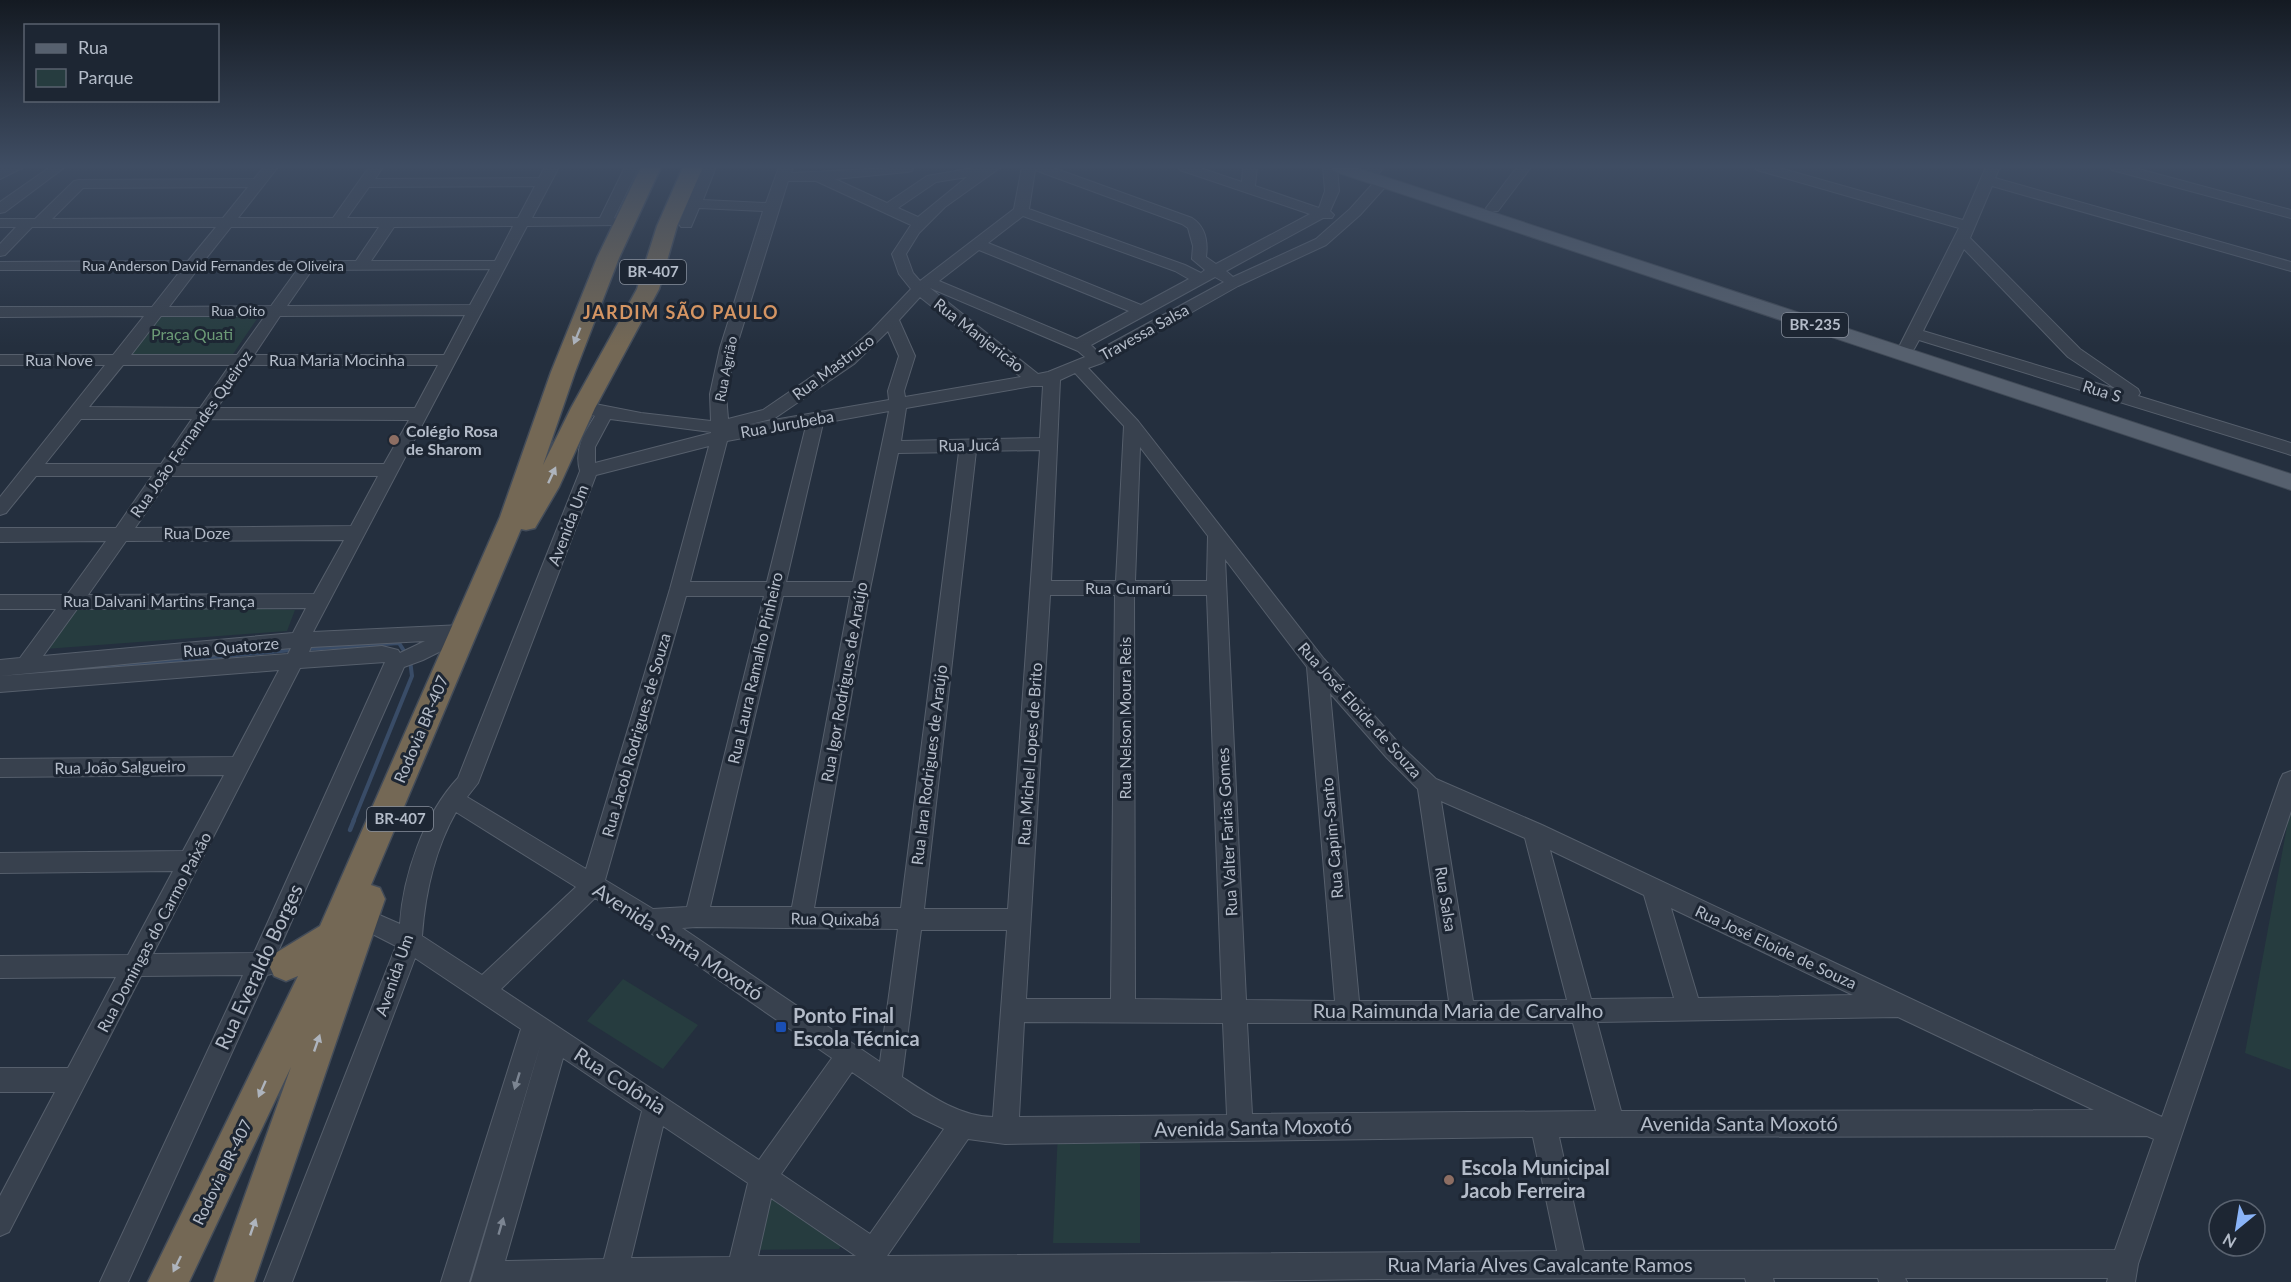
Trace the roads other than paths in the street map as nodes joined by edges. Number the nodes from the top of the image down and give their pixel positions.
1 (30, 227) edge
2 (223, 227) edge
3 (386, 227) edge
4 (520, 227) edge
5 (539, 227) edge
6 (630, 227) edge
7 (635, 227) edge
8 (672, 227) edge
9 (673, 227) edge
10 (765, 227) edge
11 (917, 227) edge
12 (999, 227) edge
13 (1065, 227) edge
14 (1195, 227) edge
15 (1297, 227) edge
16 (1338, 227) edge
17 (1539, 227) edge
18 (1553, 227) edge
19 (1948, 227) edge
20 (1966, 227) edge
21 (2162, 227) edge
22 (1964, 232) junction
23 (976, 244) junction
24 (629, 247) junction
25 (0, 252) edge
26 (361, 265) junction
27 (499, 265) junction
28 (0, 266) edge
29 (192, 266) junction
30 (307, 266) junction
31 (2291, 267) edge
32 (601, 275) junction
33 (1209, 275) junction
34 (1233, 283) junction
35 (924, 286) junction
36 (475, 310) junction
37 (156, 311) junction
38 (276, 311) junction
39 (1142, 311) junction
40 (0, 312) edge
41 (891, 319) junction
42 (1911, 339) junction
43 (1085, 354) junction
44 (0, 360) edge
45 (118, 360) junction
46 (242, 360) junction
47 (448, 360) junction
48 (1045, 380) junction
49 (2148, 405) junction
50 (898, 406) junction
51 (594, 410) junction
52 (76, 413) junction
53 (207, 414) junction
54 (420, 414) junction
55 (816, 419) junction
56 (1132, 425) junction
57 (719, 432) junction
58 (1048, 444) junction
59 (968, 445) junction
60 (891, 447) junction
61 (2291, 449) edge
62 (31, 470) junction
63 (167, 470) junction
64 (391, 470) junction
65 (2291, 470) edge
66 (589, 471) junction
67 (2291, 483) edge
68 (0, 509) edge
69 (122, 533) junction
70 (358, 533) junction
71 (0, 535) edge
72 (1216, 537) junction
73 (1125, 587) junction
74 (774, 588) junction
75 (1041, 588) junction
76 (1216, 588) junction
77 (679, 589) junction
78 (861, 589) junction
79 (72, 601) junction
80 (319, 601) junction
81 (0, 602) edge
82 (462, 632) junction
83 (299, 647) junction
84 (400, 657) junction
85 (26, 665) junction
86 (1317, 665) junction
87 (0, 668) edge
88 (0, 684) edge
89 (240, 766) junction
90 (0, 768) edge
91 (2291, 780) edge
92 (1428, 785) junction
93 (452, 799) junction
94 (1534, 832) junction
95 (191, 861) junction
96 (0, 862) edge
97 (592, 886) junction
98 (1653, 890) junction
99 (361, 917) junction
100 (696, 917) junction
101 (801, 918) junction
102 (650, 920) junction
103 (911, 920) junction
104 (1019, 920) junction
105 (410, 941) junction
106 (326, 950) junction
107 (274, 964) junction
108 (136, 965) junction
109 (0, 967) edge
110 (482, 991) junction
111 (306, 998) junction
112 (1902, 1006) junction
113 (1689, 1008) junction
114 (1014, 1010) junction
115 (1123, 1011) junction
116 (1234, 1011) junction
117 (1348, 1012) junction
118 (1582, 1012) junction
119 (1463, 1013) junction
120 (534, 1025) junction
121 (556, 1039) junction
122 (849, 1054) junction
123 (0, 1080) edge
124 (76, 1080) junction
125 (889, 1084) junction
126 (656, 1104) junction
127 (1543, 1124) junction
128 (1612, 1124) junction
129 (963, 1125) junction
130 (1240, 1128) junction
131 (2159, 1128) junction
132 (1005, 1131) junction
133 (763, 1176) junction
134 (3, 1213) edge
135 (1574, 1266) junction
136 (870, 1268) edge
137 (1502, 1273) edge
138 (1758, 1273) edge
139 (1890, 1273) edge
140 (2123, 1273) edge
141 (1377, 1274) edge
142 (1631, 1274) edge
143 (1252, 1275) edge
144 (739, 1276) edge
145 (992, 1276) edge
146 (1123, 1276) edge
147 (613, 1277) edge
148 (486, 1278) edge
149 (114, 1282) edge
150 (168, 1282) edge
151 (234, 1282) edge
152 (278, 1282) edge
153 (455, 1282) edge

1 - 25 street
2 - 29 street
3 - 26 street
4 - 27 street
5 - 24 street
6 - 24 street
7 - 24 highway, Rodovia BR-407 / BR-407
8 - 24 highway, Rodovia BR-407 / BR-407
9 - 24 highway
10 - 57 street, Rua Agrião
11 - 35 street, Rua Manjericão
12 - 23 street
13 - 33 street
14 - 33 street
15 - 33 street, Travessa Salsa
16 - 34 street, Travessa Salsa
17 - 67 main road, BR-235 / BR-235
18 - 42 main road, BR-235 / BR-235
19 - 22 street
20 - 22 street
21 - 31 street
22 - 42 street
22 - 49 street
23 - 35 street
23 - 39 street
24 - 32 highway, Rodovia BR-407 / BR-407
24 - 32 highway
24 - 51 highway, Rodovia BR-407 / BR-407
26 - 27 street, Rua Anderson David Fernandes de Oliveira
26 - 30 street, Rua Anderson David Fernandes de Oliveira
27 - 36 street
28 - 29 street, Rua Anderson David Fernandes de Oliveira
29 - 30 street, Rua Anderson David Fernandes de Oliveira
29 - 37 street
30 - 38 street, Rua João Fernandes Queiroz
32 -> 82 highway, Rodovia BR-407 / BR-407
33 - 34 street
33 - 39 street, Travessa Salsa
34 - 43 street, Travessa Salsa
35 - 41 street
35 - 43 street
35 - 48 street, Rua Manjericão
36 - 38 street, Rua Oito
36 - 47 street
37 - 38 street, Rua Oito
37 - 40 street, Rua Oito
37 - 45 street
38 - 46 street, Rua João Fernandes Queiroz
39 - 43 street, Travessa Salsa
41 - 50 street, Rua Mastruco
41 - 57 street, Rua Mastruco
42 - 49 street, Rua S
42 - 65 main road, BR-235 / BR-235
43 - 48 street, Travessa Salsa
43 - 56 street, Rua José Eloide de Souza
44 - 45 street, Rua Nove
45 - 46 street, Rua Maria Mocinha
45 - 52 street
46 - 47 street, Rua Maria Mocinha
46 - 53 street, Rua João Fernandes Queiroz
47 - 54 street
48 - 50 street, Rua Jurubeba
48 - 58 street, Rua Michel Lopes de Brito
49 - 61 street, Rua S
50 - 55 street, Rua Jurubeba
50 - 60 street, Rua Mastruco
51 - 57 street
51 - 66 street
99 -> 51 highway, Rodovia BR-407 / BR-407
52 - 53 street
52 - 62 street
53 - 54 street
53 - 63 street, Rua João Fernandes Queiroz
54 - 64 street
55 - 57 street, Rua Jurubeba
55 - 74 street, Rua Laura Ramalho Pinheiro
56 - 72 street, Rua José Eloide de Souza
56 - 73 street, Rua Nelson Moura Reis
57 - 66 street, Rua Jurubeba
57 - 77 street, Rua Jacob Rodrigues de Souza
58 - 59 street, Rua Jucá
58 - 75 street, Rua Michel Lopes de Brito
59 - 60 street, Rua Jucá
59 - 103 street, Rua Iara Rodrigues de Araújo
60 - 78 street, Rua Igor Rodrigues de Araújo
62 - 63 street
62 - 68 street
63 - 64 street
63 - 69 street, Rua João Fernandes Queiroz
64 - 70 street
66 - 93 street, Avenida Um
69 - 70 street, Rua Doze
69 - 71 street, Rua Doze
69 - 79 street, Rua João Fernandes Queiroz
70 - 80 street
72 - 76 street, Rua Valter Farias Gomes
72 - 86 street, Rua José Eloide de Souza
73 - 75 street, Rua Cumarú
73 - 76 street, Rua Cumarú
73 - 115 street, Rua Nelson Moura Reis
74 - 77 street
74 - 78 street
74 - 100 street, Rua Laura Ramalho Pinheiro
75 - 104 street, Rua Michel Lopes de Brito
76 - 116 street, Rua Valter Farias Gomes
77 - 97 street, Rua Jacob Rodrigues de Souza
78 - 101 street, Rua Igor Rodrigues de Araújo
79 - 80 street, Rua Dalvani Martins França
79 - 81 street, Rua Dalvani Martins França
79 - 85 street, Rua João Fernandes Queiroz
80 - 83 street
82 - 83 street, Rua Quatorze
82 - 84 street
82 - 106 highway, Rodovia BR-407 / BR-407
83 - 84 street
83 - 85 street, Rua Quatorze
83 - 88 street
83 - 89 street, Rua Domingas do Carmo Paixão
84 - 107 street, Rua Everaldo Borges
85 - 87 street, Rua Quatorze
86 - 92 street, Rua José Eloide de Souza
86 - 117 street, Rua Capim-Santo
89 - 90 street, Rua João Salgueiro
89 - 95 street, Rua Domingas do Carmo Paixão
91 - 131 street
92 - 94 street, Rua José Eloide de Souza
92 - 119 street, Rua Salsa
93 - 97 street, Avenida Santa Moxotó
93 - 105 street, Avenida Um
94 - 98 street, Rua José Eloide de Souza
94 - 118 street
95 - 96 street
95 - 108 street, Rua Domingas do Carmo Paixão
97 - 102 street, Avenida Santa Moxotó
97 - 110 street
98 - 112 street, Rua José Eloide de Souza
98 - 113 street
99 - 105 street, Rua Colônia
151 -> 99 highway, Rodovia BR-407 / BR-407
100 - 101 street, Rua Quixabá
100 - 102 street, Rua Quixabá
101 - 103 street, Rua Quixabá
102 - 122 street, Avenida Santa Moxotó
103 - 104 street, Rua Quixabá
103 - 125 street, Rua Iara Rodrigues de Araújo
104 - 114 street, Rua Michel Lopes de Brito
105 - 110 street, Rua Colônia
105 - 152 street, Avenida Um
106 - 107 highway
106 - 111 highway, Rodovia BR-407 / BR-407
107 - 108 street
107 - 111 highway
107 - 149 street, Rua Everaldo Borges
108 - 109 street
108 - 124 street, Rua Domingas do Carmo Paixão
110 - 120 street, Rua Colônia
111 -> 150 highway, Rodovia BR-407 / BR-407
112 - 113 street, Rua Raimunda Maria de Carvalho
112 - 131 street, Rua José Eloide de Souza
113 - 118 street, Rua Raimunda Maria de Carvalho
114 - 115 street, Rua Raimunda Maria de Carvalho
114 - 132 street, Rua Michel Lopes de Brito
115 - 116 street, Rua Raimunda Maria de Carvalho
116 - 117 street, Rua Raimunda Maria de Carvalho
116 - 130 street, Rua Valter Farias Gomes
117 - 119 street, Rua Raimunda Maria de Carvalho
118 - 119 street, Rua Raimunda Maria de Carvalho
118 - 128 street
120 - 121 street, Rua Colônia
120 -> 153 street
121 - 126 street, Rua Colônia
148 -> 121 street
122 - 125 street, Avenida Santa Moxotó
122 - 133 street
123 - 124 street
124 - 134 street, Rua Domingas do Carmo Paixão
125 - 129 street, Avenida Santa Moxotó
126 - 133 street, Rua Colônia
126 - 147 street
127 - 128 street, Avenida Santa Moxotó
127 - 130 street, Avenida Santa Moxotó
127 - 135 street
128 - 131 street, Avenida Santa Moxotó
129 - 132 street, Avenida Santa Moxotó
129 - 136 street
130 - 132 street, Avenida Santa Moxotó
131 - 140 street
133 - 136 street, Rua Colônia
133 - 144 street
135 - 137 street, Rua Maria Alves Cavalcante Ramos
135 - 142 street, Rua Maria Alves Cavalcante Ramos
136 - 144 street, Rua Maria Alves Cavalcante Ramos
136 - 145 street, Rua Maria Alves Cavalcante Ramos
137 - 141 street, Rua Maria Alves Cavalcante Ramos
138 - 139 street, Rua Maria Alves Cavalcante Ramos
138 - 142 street, Rua Maria Alves Cavalcante Ramos
139 - 140 street, Rua Maria Alves Cavalcante Ramos
141 - 143 street, Rua Maria Alves Cavalcante Ramos
143 - 146 street, Rua Maria Alves Cavalcante Ramos
144 - 147 street, Rua Maria Alves Cavalcante Ramos
145 - 146 street, Rua Maria Alves Cavalcante Ramos
147 - 148 street, Rua Maria Alves Cavalcante Ramos

